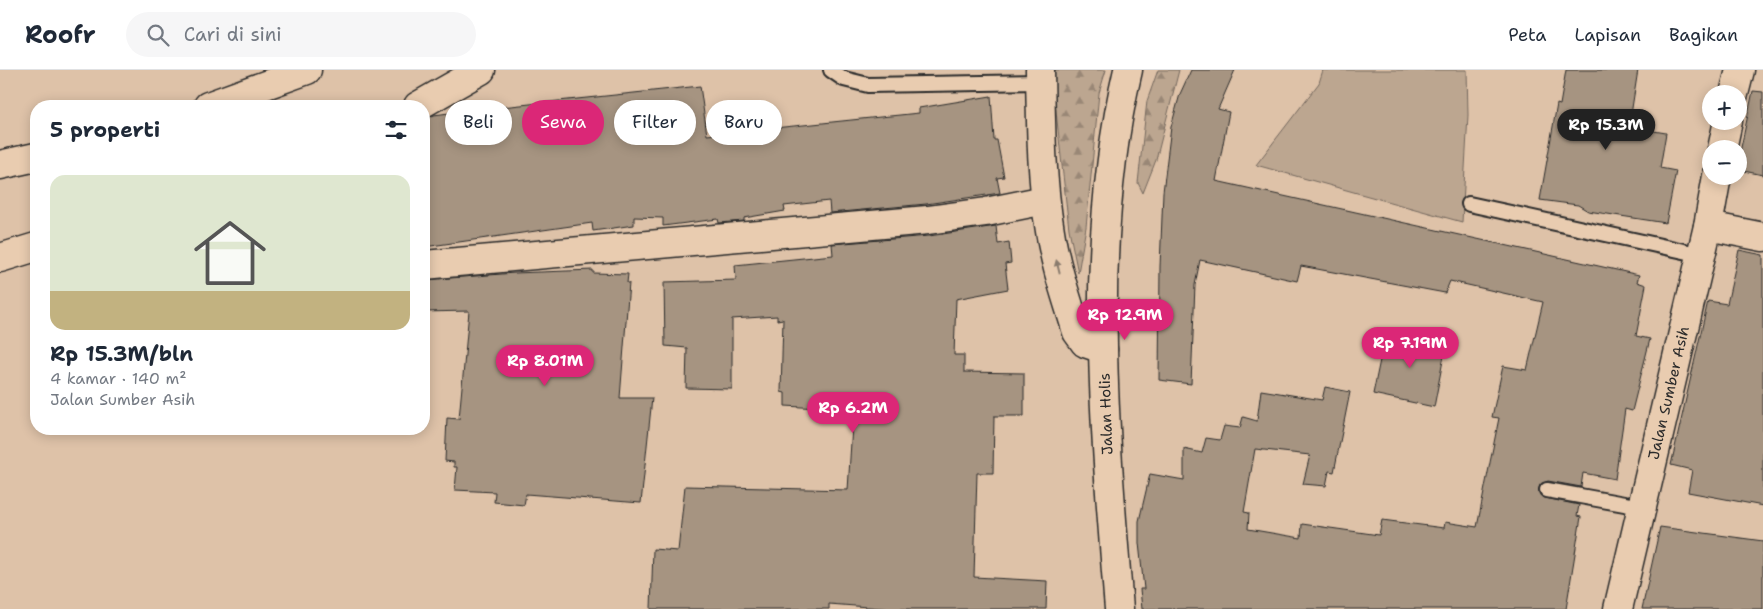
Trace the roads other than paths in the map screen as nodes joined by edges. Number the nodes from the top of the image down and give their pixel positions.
1 (307, 70) edge
2 (481, 70) edge
3 (831, 70) edge
4 (1128, 70) edge
5 (1740, 70) edge
6 (1040, 76) edge
7 (1736, 85) edge
8 (224, 100) edge
9 (428, 100) edge
10 (30, 158) edge
11 (0, 165) edge
12 (1715, 185) edge
13 (1045, 200) junction
14 (1469, 204) dead end
15 (1708, 226) junction
16 (1763, 237) edge
17 (30, 248) edge
18 (1702, 254) junction
19 (0, 258) edge
20 (430, 264) edge
21 (1103, 349) junction
22 (1547, 490) dead end
23 (1641, 507) junction
24 (1119, 609) edge
25 (1618, 609) edge

1 - 8 main road
2 - 9 main road
3 - 6 lane
4 - 21 main road, Jalan Holis
5 - 7 main road
6 - 13 main road
10 - 11 main road
12 - 15 main road, Jalan Sumber Asih
13 - 20 main road
21 -> 13 main road
14 - 18 lane
15 - 16 main road
15 - 18 main road, Jalan Sumber Asih
17 - 19 main road
18 - 23 main road, Jalan Sumber Asih
21 - 24 main road, Jalan Holis
22 - 23 lane
23 - 25 main road, Jalan Sumber Asih

